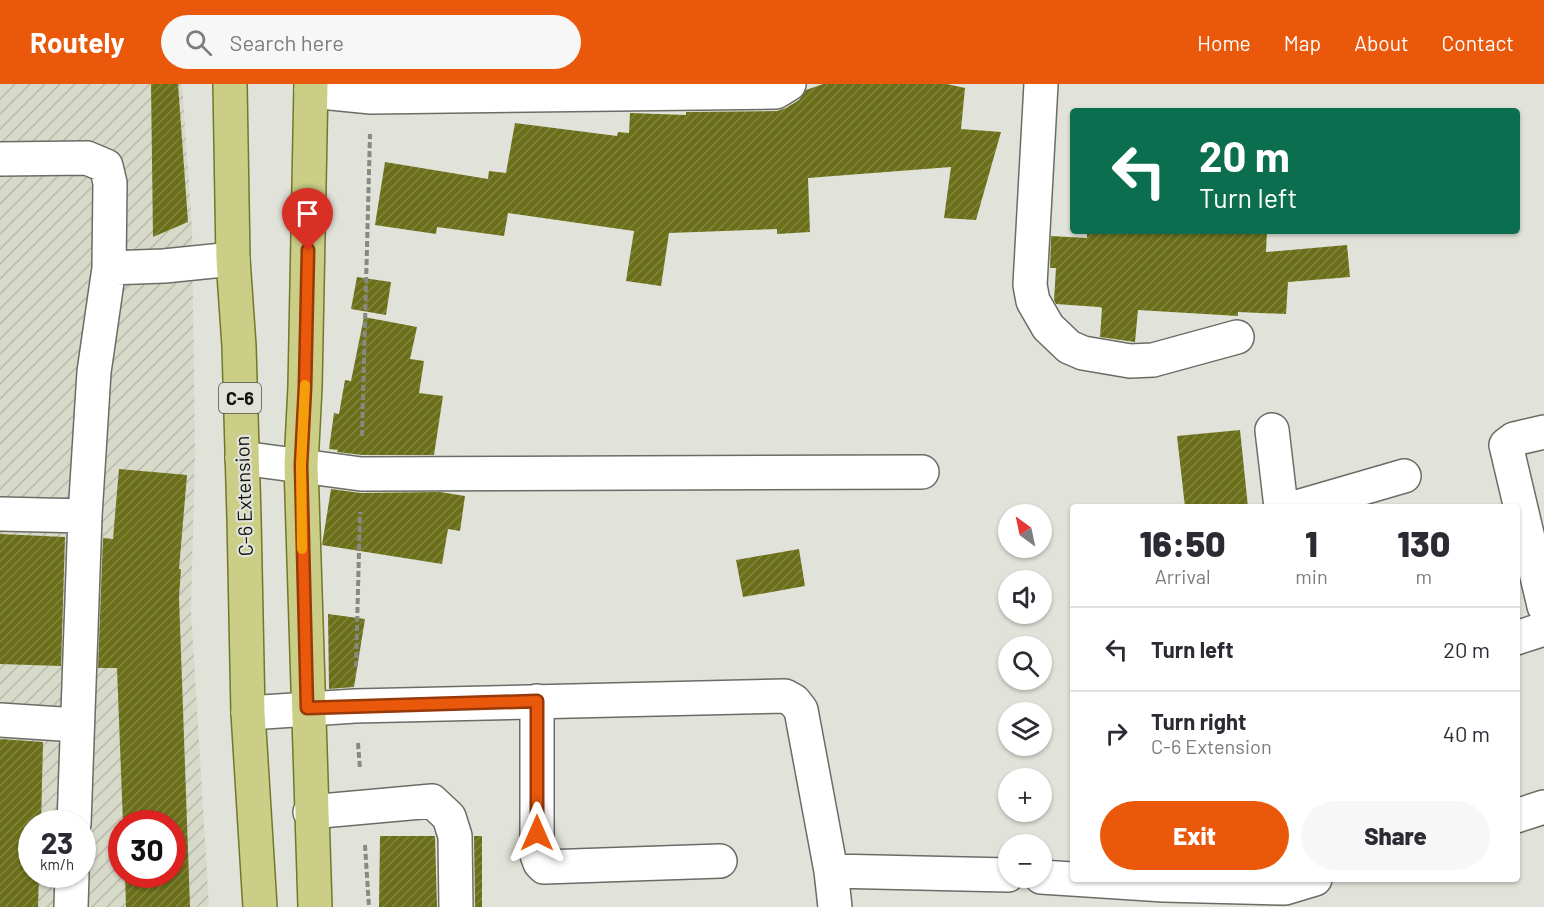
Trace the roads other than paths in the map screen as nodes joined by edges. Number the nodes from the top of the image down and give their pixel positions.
1 (230, 84) edge
2 (789, 84) edge
3 (1041, 84) edge
4 (311, 87) edge
5 (0, 159) edge
6 (233, 259) junction
7 (109, 268) junction
8 (1237, 337) dead end
9 (1272, 430) dead end
10 (1544, 432) edge
11 (242, 458) junction
12 (301, 465) junction
13 (922, 472) dead end
14 (1404, 476) dead end
15 (1281, 504) edge
16 (1308, 504) edge
17 (1520, 504) edge
18 (1520, 504) edge
19 (0, 514) edge
20 (85, 516) junction
21 (1544, 606) edge
22 (1544, 628) edge
23 (1520, 637) edge
24 (537, 701) junction
25 (307, 708) junction
26 (248, 713) junction
27 (0, 720) edge
28 (77, 725) junction
29 (1544, 807) edge
30 (74, 810) edge
31 (310, 812) junction
32 (1520, 815) edge
33 (720, 861) dead end
34 (831, 872) junction
35 (998, 875) edge
36 (1052, 877) edge
37 (1070, 878) edge
38 (1164, 882) edge
39 (1304, 882) edge
40 (72, 888) edge
41 (71, 907) edge
42 (260, 907) edge
43 (315, 907) edge
44 (456, 907) edge
45 (835, 907) edge

1 - 6 main road, C-6 Extension / C-6
2 - 4 street
3 - 8 street
4 - 12 main road
5 - 7 street
6 - 7 street
6 - 11 main road, C-6 Extension / C-6
7 - 20 street
9 - 15 street
10 - 17 street
11 - 12 street
11 - 26 main road, C-6 Extension / C-6
12 - 13 street
12 - 25 main road
14 - 16 street
18 - 21 street
19 - 20 street
20 - 28 street
22 - 23 street
24 - 25 street
24 - 33 street
24 - 34 street
25 - 26 street
25 - 31 main road
26 - 42 main road, C-6 Extension / C-6
27 - 28 street
28 - 30 street
29 - 32 street
31 - 43 main road
31 - 44 street
34 - 35 street
34 - 45 street
36 - 37 street
38 - 39 street
40 - 41 street

